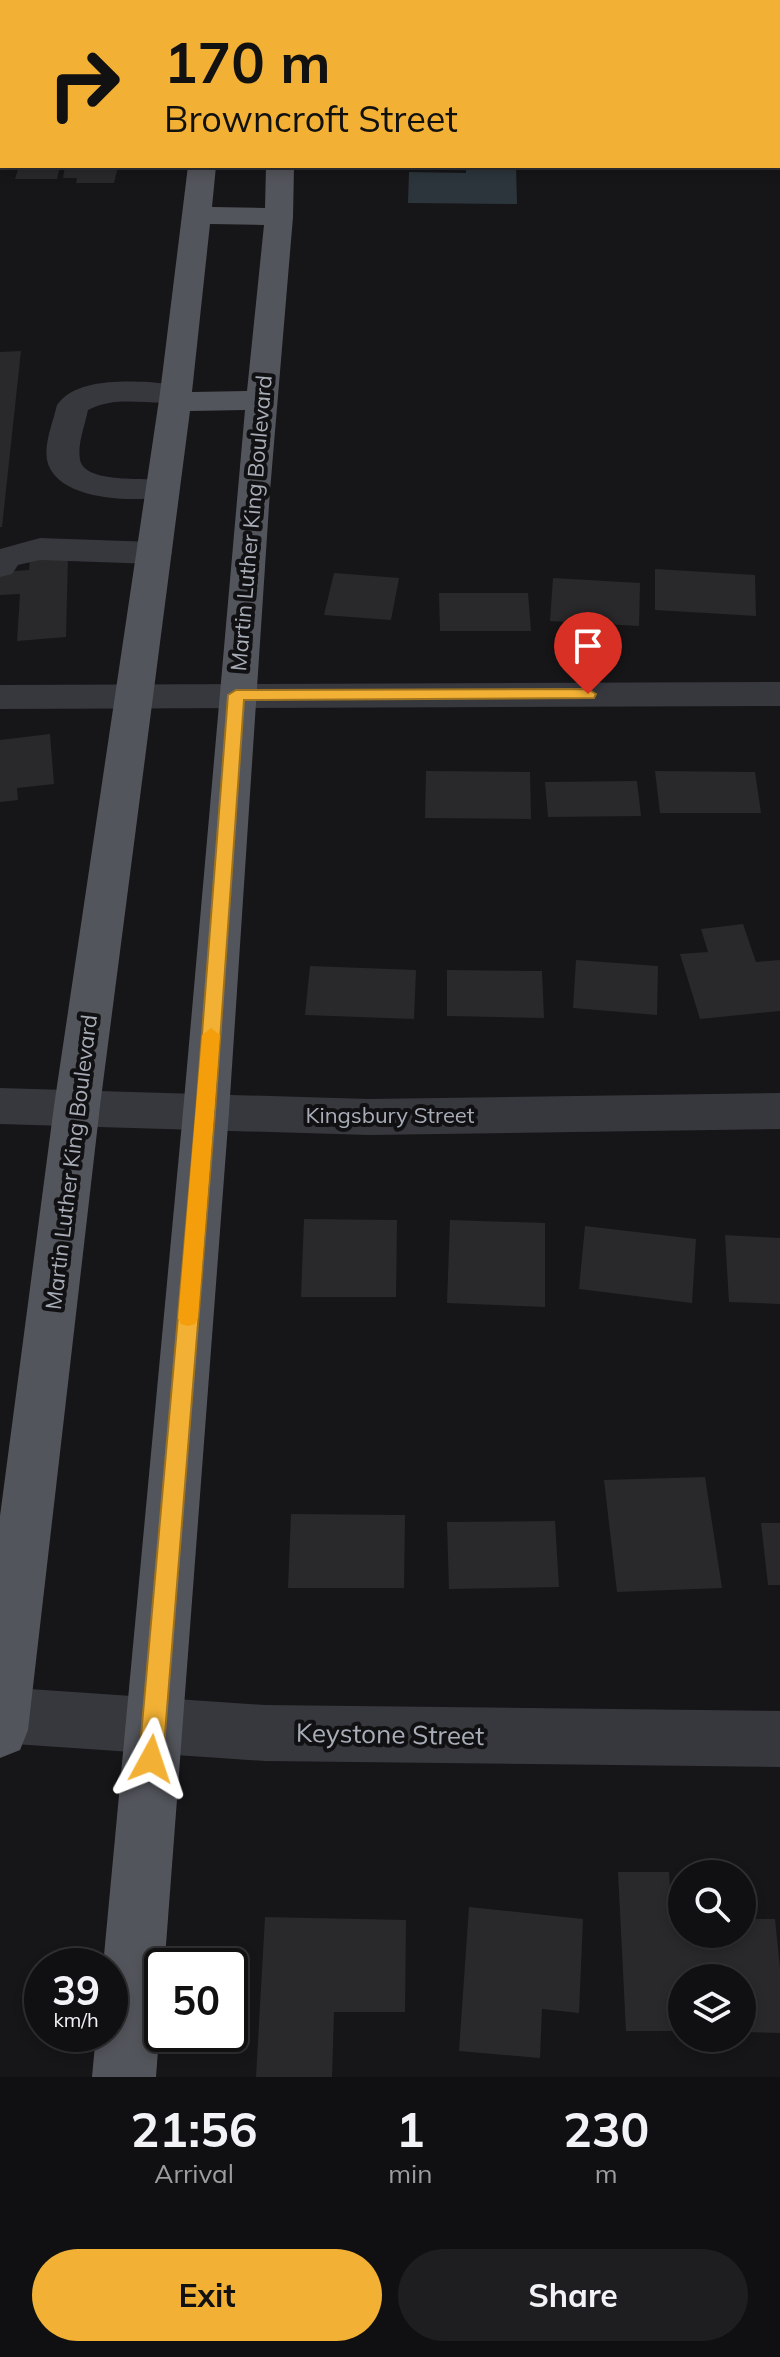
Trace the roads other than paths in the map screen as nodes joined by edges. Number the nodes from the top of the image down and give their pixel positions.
1 (202, 168) edge
2 (280, 168) edge
3 (195, 215) junction
4 (279, 217) junction
5 (175, 397) junction
6 (260, 400) junction
7 (163, 488) junction
8 (154, 553) junction
9 (0, 566) edge
10 (780, 694) edge
11 (236, 695) junction
12 (0, 697) edge
13 (134, 698) junction
14 (0, 1106) edge
15 (77, 1106) junction
16 (780, 1111) edge
17 (206, 1112) junction
18 (1, 1720) edge
19 (154, 1727) junction
20 (780, 1739) edge
21 (124, 2077) edge

1 - 3 main road, Martin Luther King Boulevard
2 - 4 main road, Martin Luther King Boulevard
3 - 4 main road
3 - 5 main road, Martin Luther King Boulevard
4 - 6 main road, Martin Luther King Boulevard
5 - 6 main road
5 - 7 main road, Martin Luther King Boulevard
5 - 7 street
6 - 11 main road, Martin Luther King Boulevard
7 - 8 main road, Martin Luther King Boulevard
8 - 9 street
8 - 13 main road, Martin Luther King Boulevard
10 - 11 street
11 - 13 street
11 - 17 main road, Martin Luther King Boulevard
12 - 13 street
13 - 15 main road, Martin Luther King Boulevard
14 - 15 street, Kingsbury Street
15 - 17 street, Kingsbury Street
15 - 18 main road, Martin Luther King Boulevard
16 - 17 street, Kingsbury Street
17 - 19 main road, Martin Luther King Boulevard
18 - 19 street, Keystone Street
19 - 20 street, Keystone Street
19 - 21 main road, Martin Luther King Boulevard

